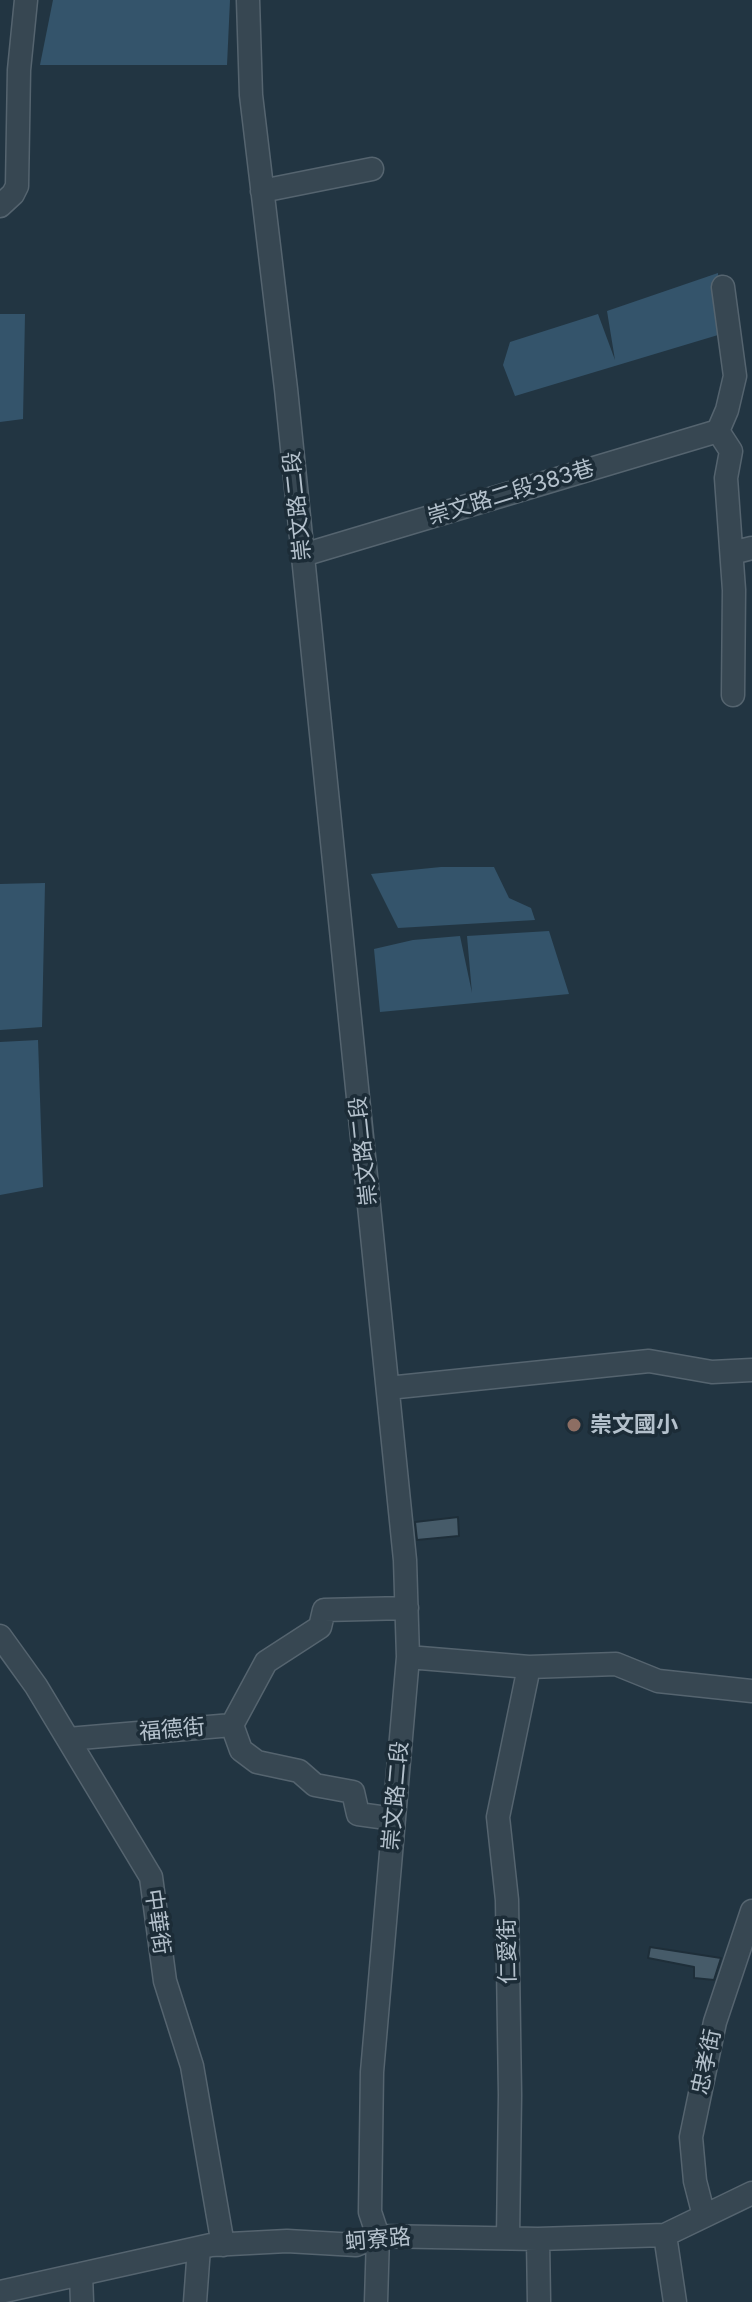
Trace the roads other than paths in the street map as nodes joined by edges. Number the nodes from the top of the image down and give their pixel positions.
1 (26, 0) edge
2 (248, 0) edge
3 (372, 169) dead end
4 (262, 191) junction
5 (0, 206) edge
6 (723, 287) dead end
7 (718, 431) junction
8 (742, 550) edge
9 (303, 555) junction
10 (733, 695) dead end
11 (752, 1370) edge
12 (388, 1388) junction
13 (407, 1608) junction
14 (0, 1636) edge
15 (408, 1657) junction
16 (529, 1667) junction
17 (752, 1691) edge
18 (232, 1725) junction
19 (68, 1739) junction
20 (394, 1819) junction
21 (752, 1911) edge
22 (752, 2193) edge
23 (704, 2216) junction
24 (665, 2235) junction
25 (378, 2236) junction
26 (508, 2238) junction
27 (538, 2239) junction
28 (223, 2245) junction
29 (199, 2248) junction
30 (81, 2274) junction
31 (0, 2292) edge
32 (26, 2294) edge
33 (82, 2302) edge
34 (195, 2302) edge
35 (376, 2302) edge
36 (539, 2302) edge
37 (675, 2302) edge

1 - 5 street
2 - 4 street, 崇文路二段
3 - 4 street
4 - 9 street, 崇文路二段
6 - 7 street
7 - 8 street
7 - 9 street, 崇文路二段383巷
8 - 10 street
9 - 12 street, 崇文路二段
11 - 12 street
12 - 13 street, 崇文路二段
13 - 15 street, 崇文路二段
13 - 18 street, 福德街
14 - 19 street, 中華街
15 - 16 street
15 - 20 street, 崇文路二段
16 - 17 street
16 - 26 street, 仁愛街
18 - 19 street, 福德街
18 - 20 street
19 - 28 street, 中華街
20 - 25 street, 崇文路二段
21 - 23 street, 忠孝街
22 - 23 street, 蚵寮路
23 - 24 street, 蚵寮路
24 - 27 street, 蚵寮路
24 - 37 street
25 - 26 street, 蚵寮路
25 - 28 street, 蚵寮路
25 - 35 street, 崇文路二段
26 - 27 street, 蚵寮路
27 - 36 street
28 - 29 street, 蚵寮路
29 - 30 street, 蚵寮路
29 - 34 street
30 - 32 street, 蚵寮路
30 - 33 street
31 - 32 street, 蚵寮路

